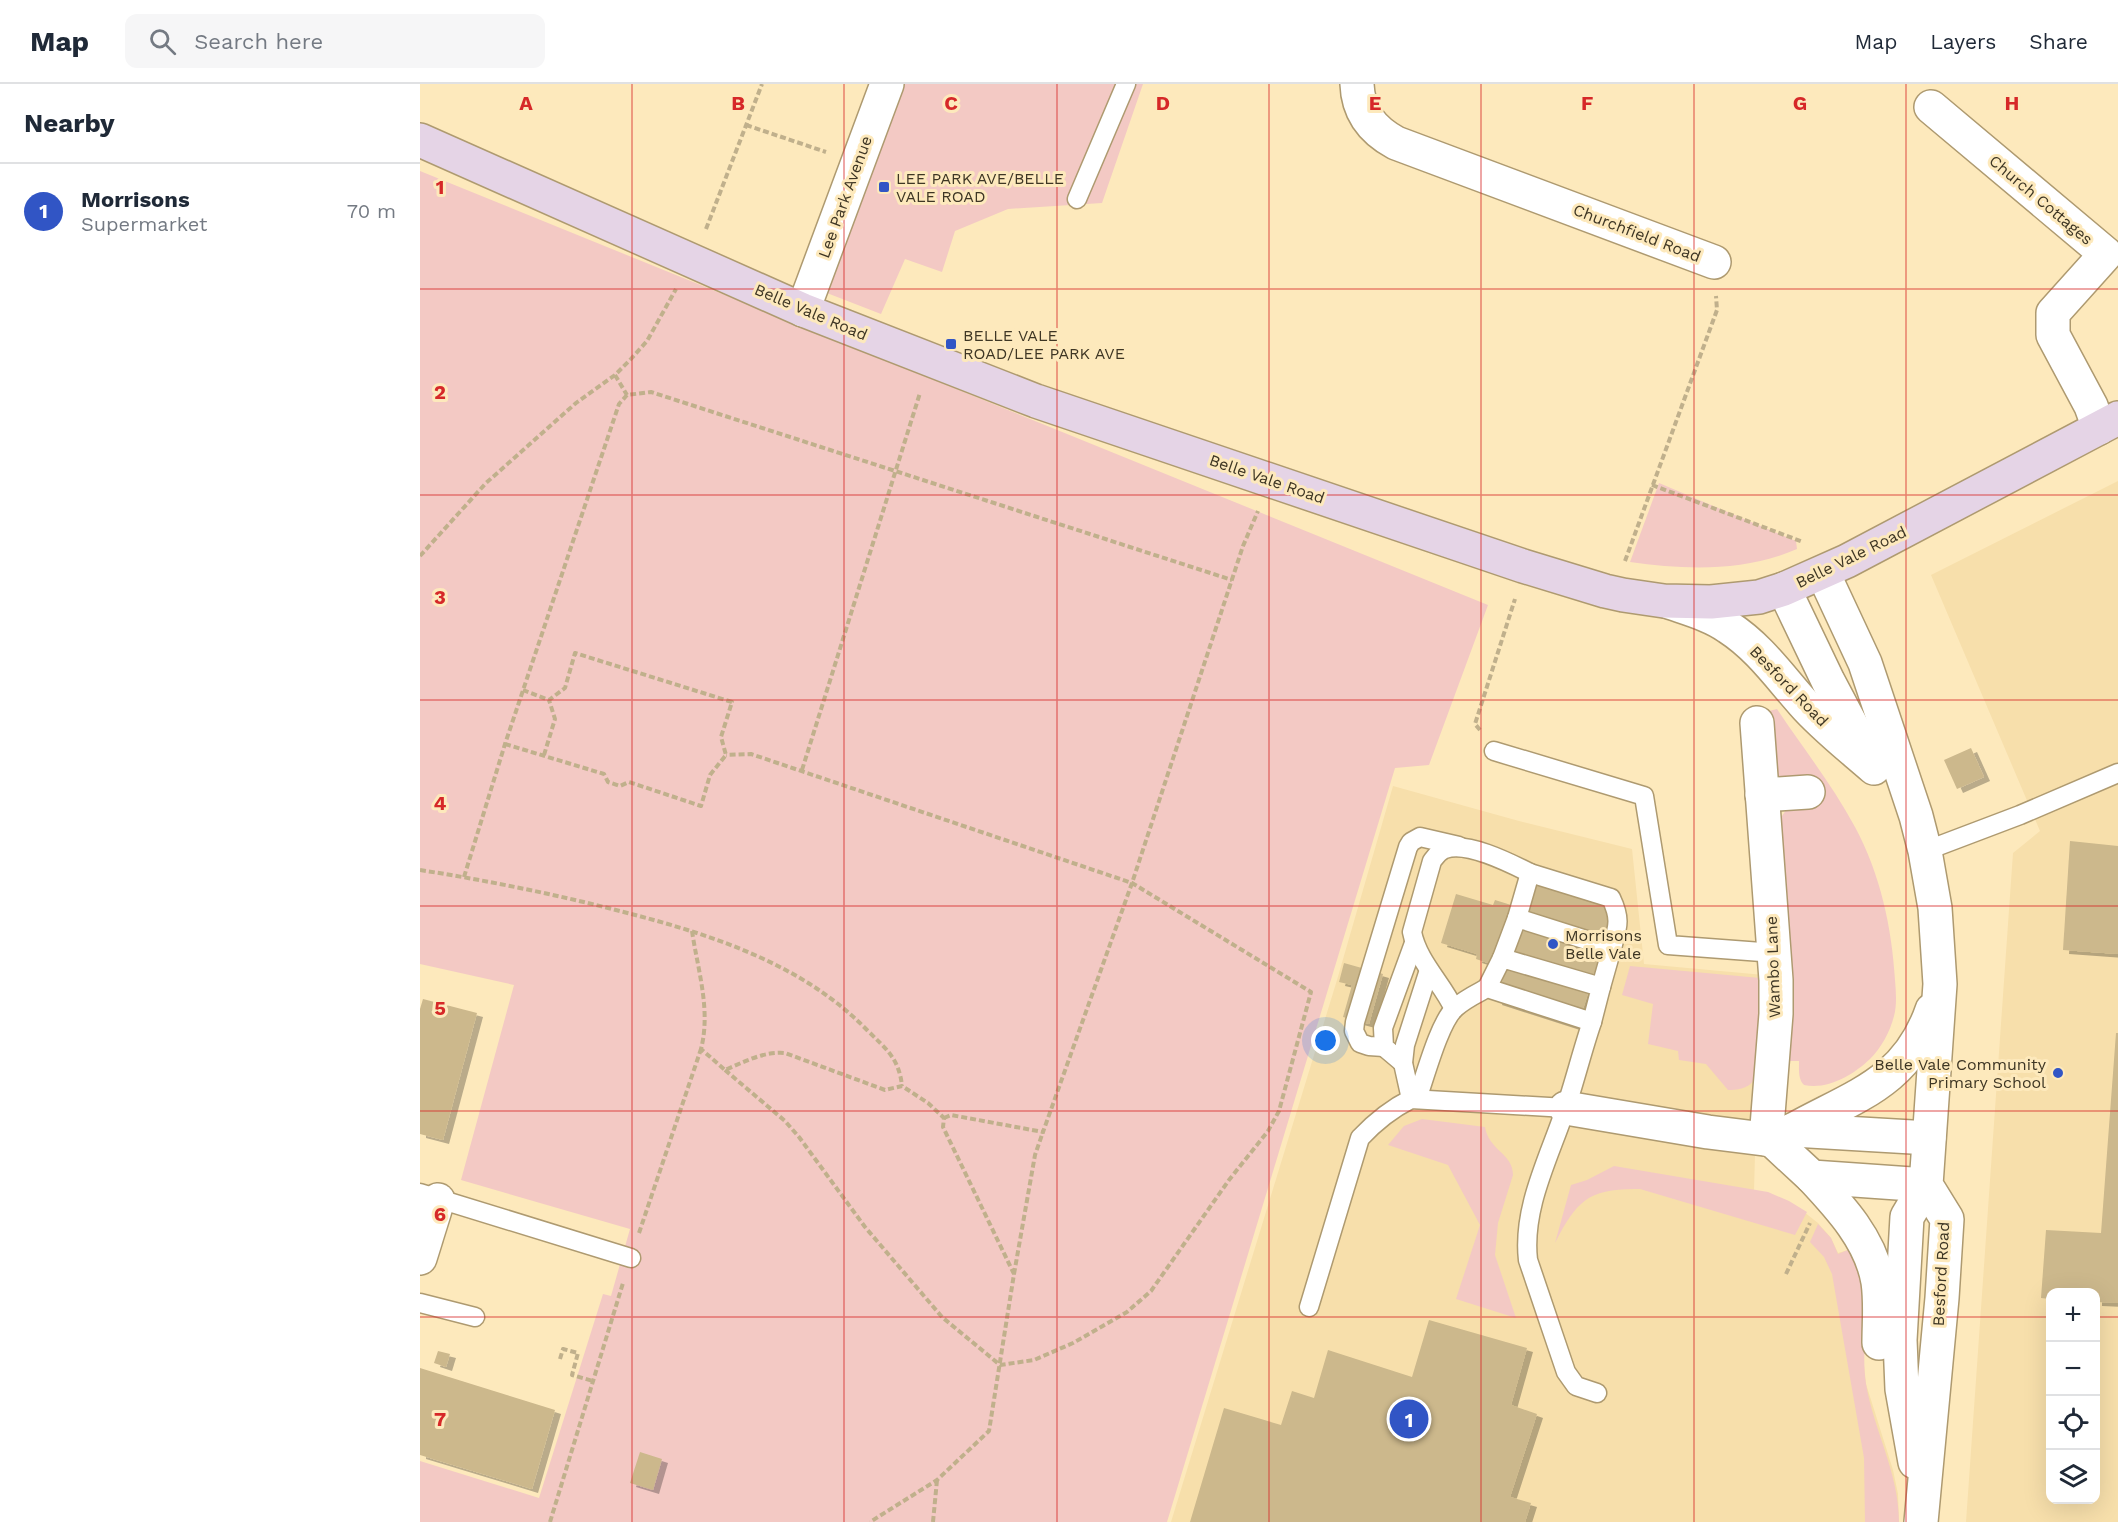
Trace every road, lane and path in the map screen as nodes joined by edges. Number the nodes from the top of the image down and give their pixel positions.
1 (762, 84) edge
2 (887, 84) edge
3 (1126, 84) edge
4 (1357, 84) edge
5 (1931, 107) dead end
6 (746, 125) junction
7 (420, 140) edge
8 (858, 162) junction
9 (1077, 199) dead end
10 (693, 261) junction
11 (1714, 262) joint
12 (803, 310) junction
13 (615, 375) junction
14 (920, 392) dead end
15 (627, 395) junction
16 (2108, 423) edge
17 (895, 472) junction
18 (1272, 480) junction
19 (1652, 485) junction
20 (420, 556) edge
21 (1523, 566) junction
22 (1623, 567) dead end
23 (1823, 573) junction
24 (1232, 580) junction
25 (1785, 589) junction
26 (1664, 601) junction
27 (523, 690) junction
28 (549, 700) junction
29 (1757, 723) dead end
30 (505, 744) junction
31 (1494, 751) joint
32 (544, 755) junction
33 (726, 755) junction
34 (1874, 768) junction
35 (802, 770) junction
36 (2118, 773) edge
37 (1808, 792) dead end
38 (1762, 795) junction
39 (1916, 816) junction
40 (1459, 846) junction
41 (1925, 850) junction
42 (420, 870) edge
43 (1530, 873) junction
44 (464, 877) junction
45 (1132, 883) junction
46 (1516, 918) junction
47 (692, 931) junction
48 (1414, 943) junction
49 (1612, 948) junction
50 (1775, 953) junction
51 (1502, 958) junction
52 (1429, 970) junction
53 (1940, 984) junction
54 (1601, 987) junction
55 (1488, 988) junction
56 (1454, 1009) junction
57 (1592, 1022) junction
58 (1384, 1047) junction
59 (1403, 1064) junction
60 (725, 1070) junction
61 (902, 1086) junction
62 (1414, 1099) junction
63 (1566, 1108) junction
64 (944, 1118) junction
65 (1043, 1132) junction
66 (1777, 1136) junction
67 (1929, 1138) junction
68 (1812, 1177) junction
69 (1926, 1185) junction
70 (429, 1197) edge
71 (1811, 1221) dead end
72 (420, 1258) edge
73 (631, 1258) dead end
74 (1014, 1274) junction
75 (1786, 1274) dead end
76 (420, 1303) edge
77 (1309, 1306) dead end
78 (475, 1317) dead end
79 (560, 1359) dead end
80 (1000, 1365) junction
81 (593, 1380) dead end
82 (1598, 1393) dead end
83 (1915, 1464) junction
84 (937, 1480) junction
85 (1921, 1513) edge
86 (870, 1522) edge
87 (933, 1522) edge

1 - 6 path
2 - 8 street, Lee Park Avenue
3 - 9 lane
4 - 11 street, Churchfield Road
5 - 16 street, Church Cottages
6 - 8 path
6 - 10 path
7 - 10 main road, Belle Vale Road
8 - 12 street, Lee Park Avenue
10 - 12 main road, Belle Vale Road
10 - 13 path
11 - 19 path, Churchfield Road
12 - 18 main road, Belle Vale Road
13 - 15 path
13 - 20 path
14 - 17 path
15 - 17 path
15 - 27 path
16 - 23 main road, Belle Vale Road
17 - 24 path
17 - 35 path
18 - 21 main road, Belle Vale Road
18 - 24 path
19 - 22 path, Churchfield Road
19 - 23 path
21 - 26 main road, Belle Vale Road
21 - 31 path
23 - 25 main road, Belle Vale Road
23 - 39 street, Besford Road
24 - 45 path
25 - 26 main road, Belle Vale Road
25 - 34 street, Besford Road
26 - 34 street, Besford Road
27 - 28 path
27 - 30 path
28 - 32 path
28 - 33 path
29 - 38 street, Wambo Lane
30 - 32 path
30 - 44 path
31 - 50 lane
32 - 33 path
33 - 35 path
34 - 39 street, Besford Road
35 - 45 path
36 - 41 lane
37 - 38 street
38 - 50 street, Wambo Lane
39 - 41 street, Besford Road
40 - 43 lane
40 - 48 lane
40 - 58 lane
41 - 53 street, Besford Road
42 - 44 path
43 - 46 lane
43 - 49 lane
44 - 47 path
45 - 65 path
45 - 80 path
46 - 49 lane
46 - 51 lane
47 - 60 path
47 - 61 path
48 - 52 lane
48 - 58 lane
49 - 54 lane
50 - 66 street, Wambo Lane
51 - 54 lane
51 - 55 lane
52 - 56 lane
52 - 59 lane
53 - 66 street
53 - 67 street, Besford Road
54 - 57 lane
55 - 56 lane
55 - 57 lane
56 - 62 lane
57 - 63 lane
58 - 59 lane
59 - 62 lane
60 - 61 path
60 - 80 path
61 - 64 path
62 - 63 lane
62 - 77 lane
63 - 66 street
63 - 82 lane
64 - 65 path
64 - 74 path
65 - 74 path
66 - 67 street
66 - 68 street
67 - 69 street, Besford Road
68 - 69 street
68 - 83 street
69 - 83 street
69 - 85 street, Besford Road
70 - 72 street
70 - 73 lane
71 - 75 path
74 - 80 path
76 - 78 lane
79 - 81 path
80 - 84 path
83 - 85 street
84 - 86 path
84 - 87 path

